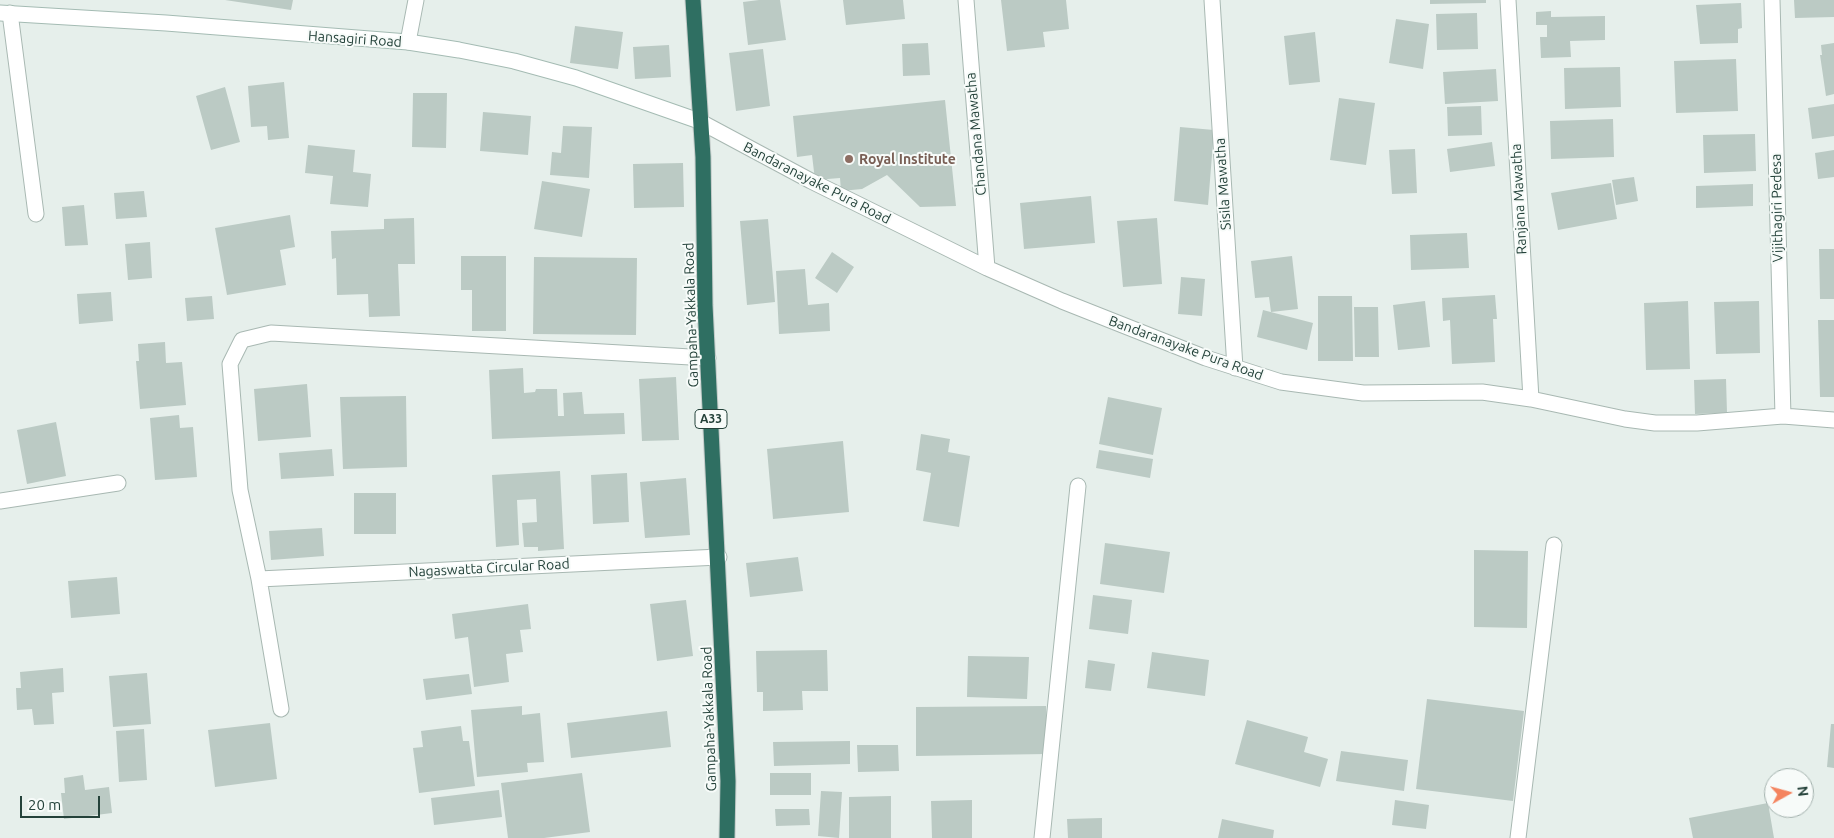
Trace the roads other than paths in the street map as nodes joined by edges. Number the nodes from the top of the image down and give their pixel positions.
1 (416, 0) edge
2 (692, 0) edge
3 (966, 0) edge
4 (1212, 0) edge
5 (1508, 0) edge
6 (1772, 0) edge
7 (5, 13) edge
8 (408, 42) junction
9 (699, 121) junction
10 (36, 214) dead end
11 (987, 268) junction
12 (708, 358) junction
13 (1235, 368) junction
14 (1531, 399) junction
15 (1782, 416) junction
16 (1834, 420) edge
17 (118, 483) dead end
18 (1078, 486) dead end
19 (0, 501) edge
20 (1554, 545) dead end
21 (719, 557) junction
22 (259, 579) junction
23 (281, 709) dead end
24 (727, 838) edge
25 (1042, 838) edge
26 (1518, 838) edge

1 - 8 street
2 - 9 highway, Gampaha-Yakkala Road / A33
3 - 11 street, Chandana Mawatha
4 - 13 street, Sisila Mawatha
5 - 14 street, Ranjana Mawatha
6 - 15 street, Vijithagiri Pedesa
7 - 8 street, Hansagiri Road
7 - 10 street
8 - 9 street, Hansagiri Road
9 - 11 street, Bandaranayake Pura Road
9 - 12 highway, Gampaha-Yakkala Road / A33
11 - 13 street, Bandaranayake Pura Road
12 - 21 highway, Gampaha-Yakkala Road / A33
12 - 22 street
13 - 14 street, Bandaranayake Pura Road
14 - 15 street, Bandaranayake Pura Road
15 - 16 street, Bandaranayake Pura Road
17 - 19 street
18 - 25 street
20 - 26 street
21 - 22 street, Nagaswatta Circular Road
21 - 24 highway, Gampaha-Yakkala Road / A33
22 - 23 street

